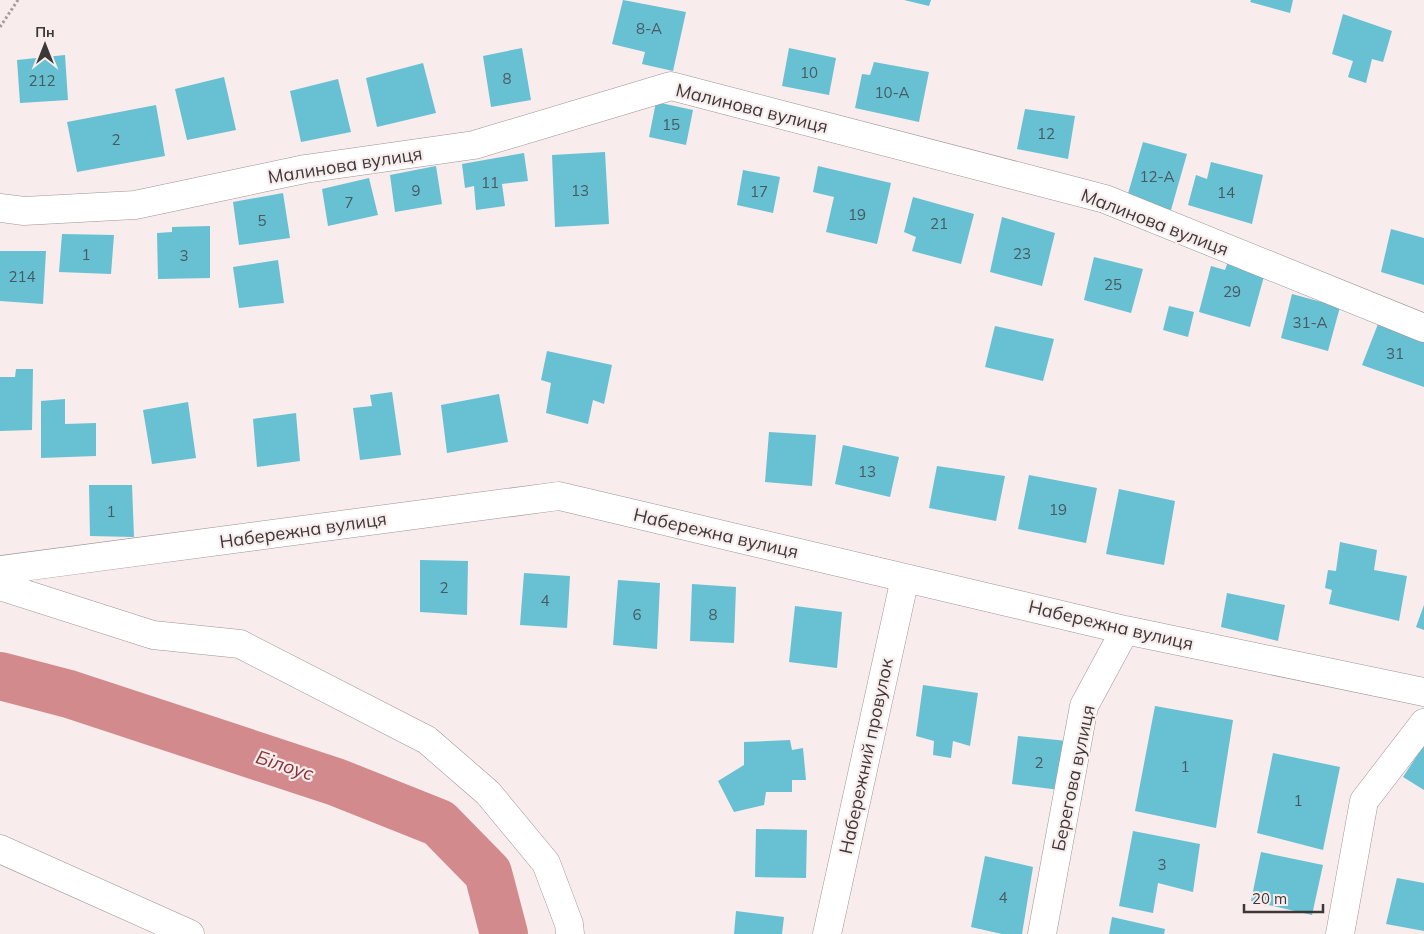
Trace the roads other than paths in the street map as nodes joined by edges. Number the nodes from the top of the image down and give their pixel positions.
1 (0, 208) edge
2 (1424, 328) edge
3 (0, 570) edge
4 (905, 578) junction
5 (0, 586) edge
6 (1125, 630) junction
7 (1424, 692) edge
8 (1424, 723) edge
9 (0, 849) edge
10 (190, 934) edge
11 (570, 934) edge
12 (827, 934) edge
13 (1042, 934) edge
14 (1340, 934) edge

1 - 2 street, Малинова вулиця
3 - 4 street, Набережна вулиця
4 - 6 street, Набережна вулиця
4 - 12 street, Набережний провулок
5 - 11 street
6 - 7 street, Набережна вулиця
6 - 13 street, Берегова вулиця
8 - 14 street
9 - 10 street

